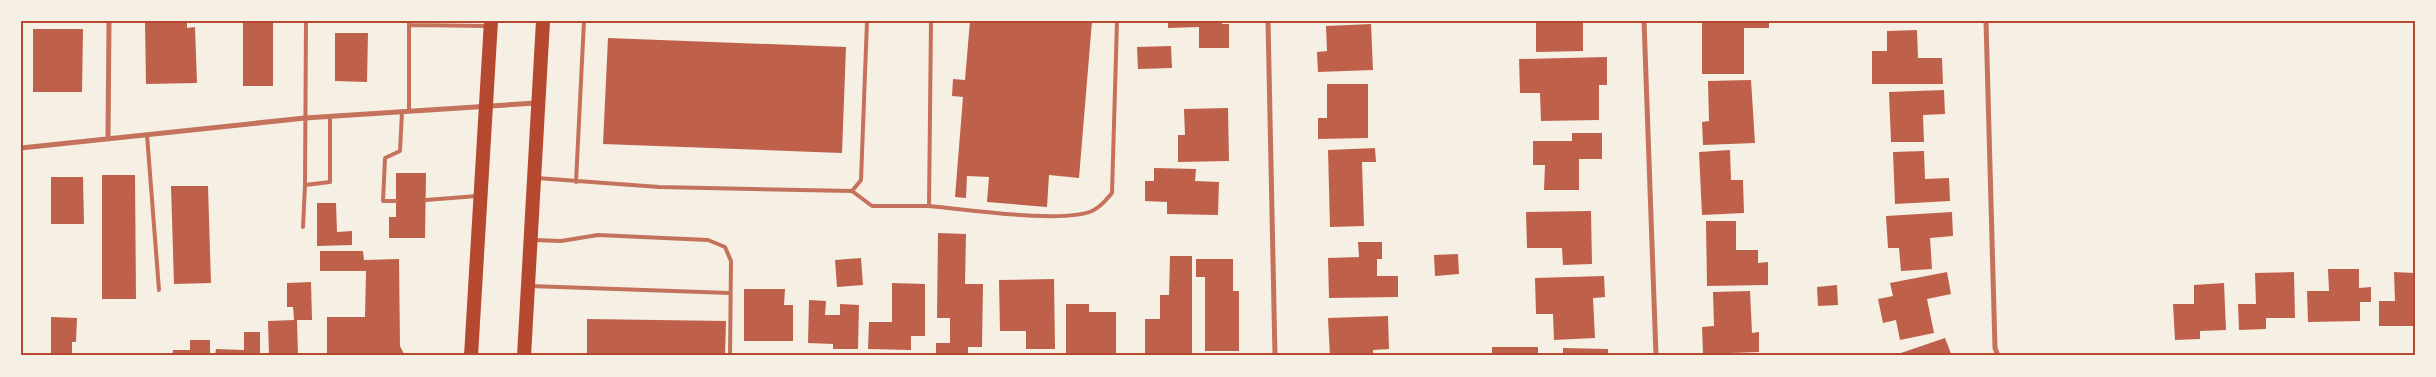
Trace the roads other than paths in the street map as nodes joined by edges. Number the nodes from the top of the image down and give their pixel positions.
1 (109, 21) edge
2 (306, 21) edge
3 (543, 21) edge
4 (584, 21) edge
5 (867, 21) edge
6 (931, 21) edge
7 (1117, 21) edge
8 (1268, 21) edge
9 (1644, 21) edge
10 (1986, 21) edge
11 (409, 23) edge
12 (491, 24) edge
13 (538, 103) junction
14 (487, 106) junction
15 (402, 112) junction
16 (409, 112) junction
17 (330, 117) junction
18 (305, 118) junction
19 (146, 134) junction
20 (108, 138) junction
21 (21, 148) edge
22 (535, 177) junction
23 (576, 182) junction
24 (305, 185) junction
25 (852, 191) junction
26 (481, 196) junction
27 (426, 200) dead end
28 (396, 201) dead end
29 (929, 206) junction
30 (303, 227) dead end
31 (531, 239) junction
32 (528, 286) junction
33 (159, 290) dead end
34 (730, 293) junction
35 (471, 356) edge
36 (524, 356) edge
37 (730, 356) edge
38 (1274, 356) edge
39 (1656, 356) edge
40 (1998, 356) edge

1 - 20 street
2 - 18 lane
3 - 13 highway
4 - 23 lane
5 - 25 lane
6 - 29 lane
7 - 29 lane
8 - 38 street
9 - 39 street
10 - 40 street
11 - 12 lane
11 - 16 lane
12 - 14 highway
13 - 14 street
13 - 22 highway
14 - 16 street
14 - 26 highway
15 - 16 street
15 - 17 street
15 - 28 lane
17 - 18 street
17 - 24 lane
18 - 19 street
18 - 24 lane
19 - 20 street
19 - 33 lane
20 - 21 street
22 - 23 lane
22 - 31 highway
23 - 25 lane
24 - 30 lane
25 - 29 lane
26 - 27 lane
26 - 35 highway
31 - 32 highway
31 - 34 lane
32 - 34 lane
32 - 36 highway
34 - 37 lane

